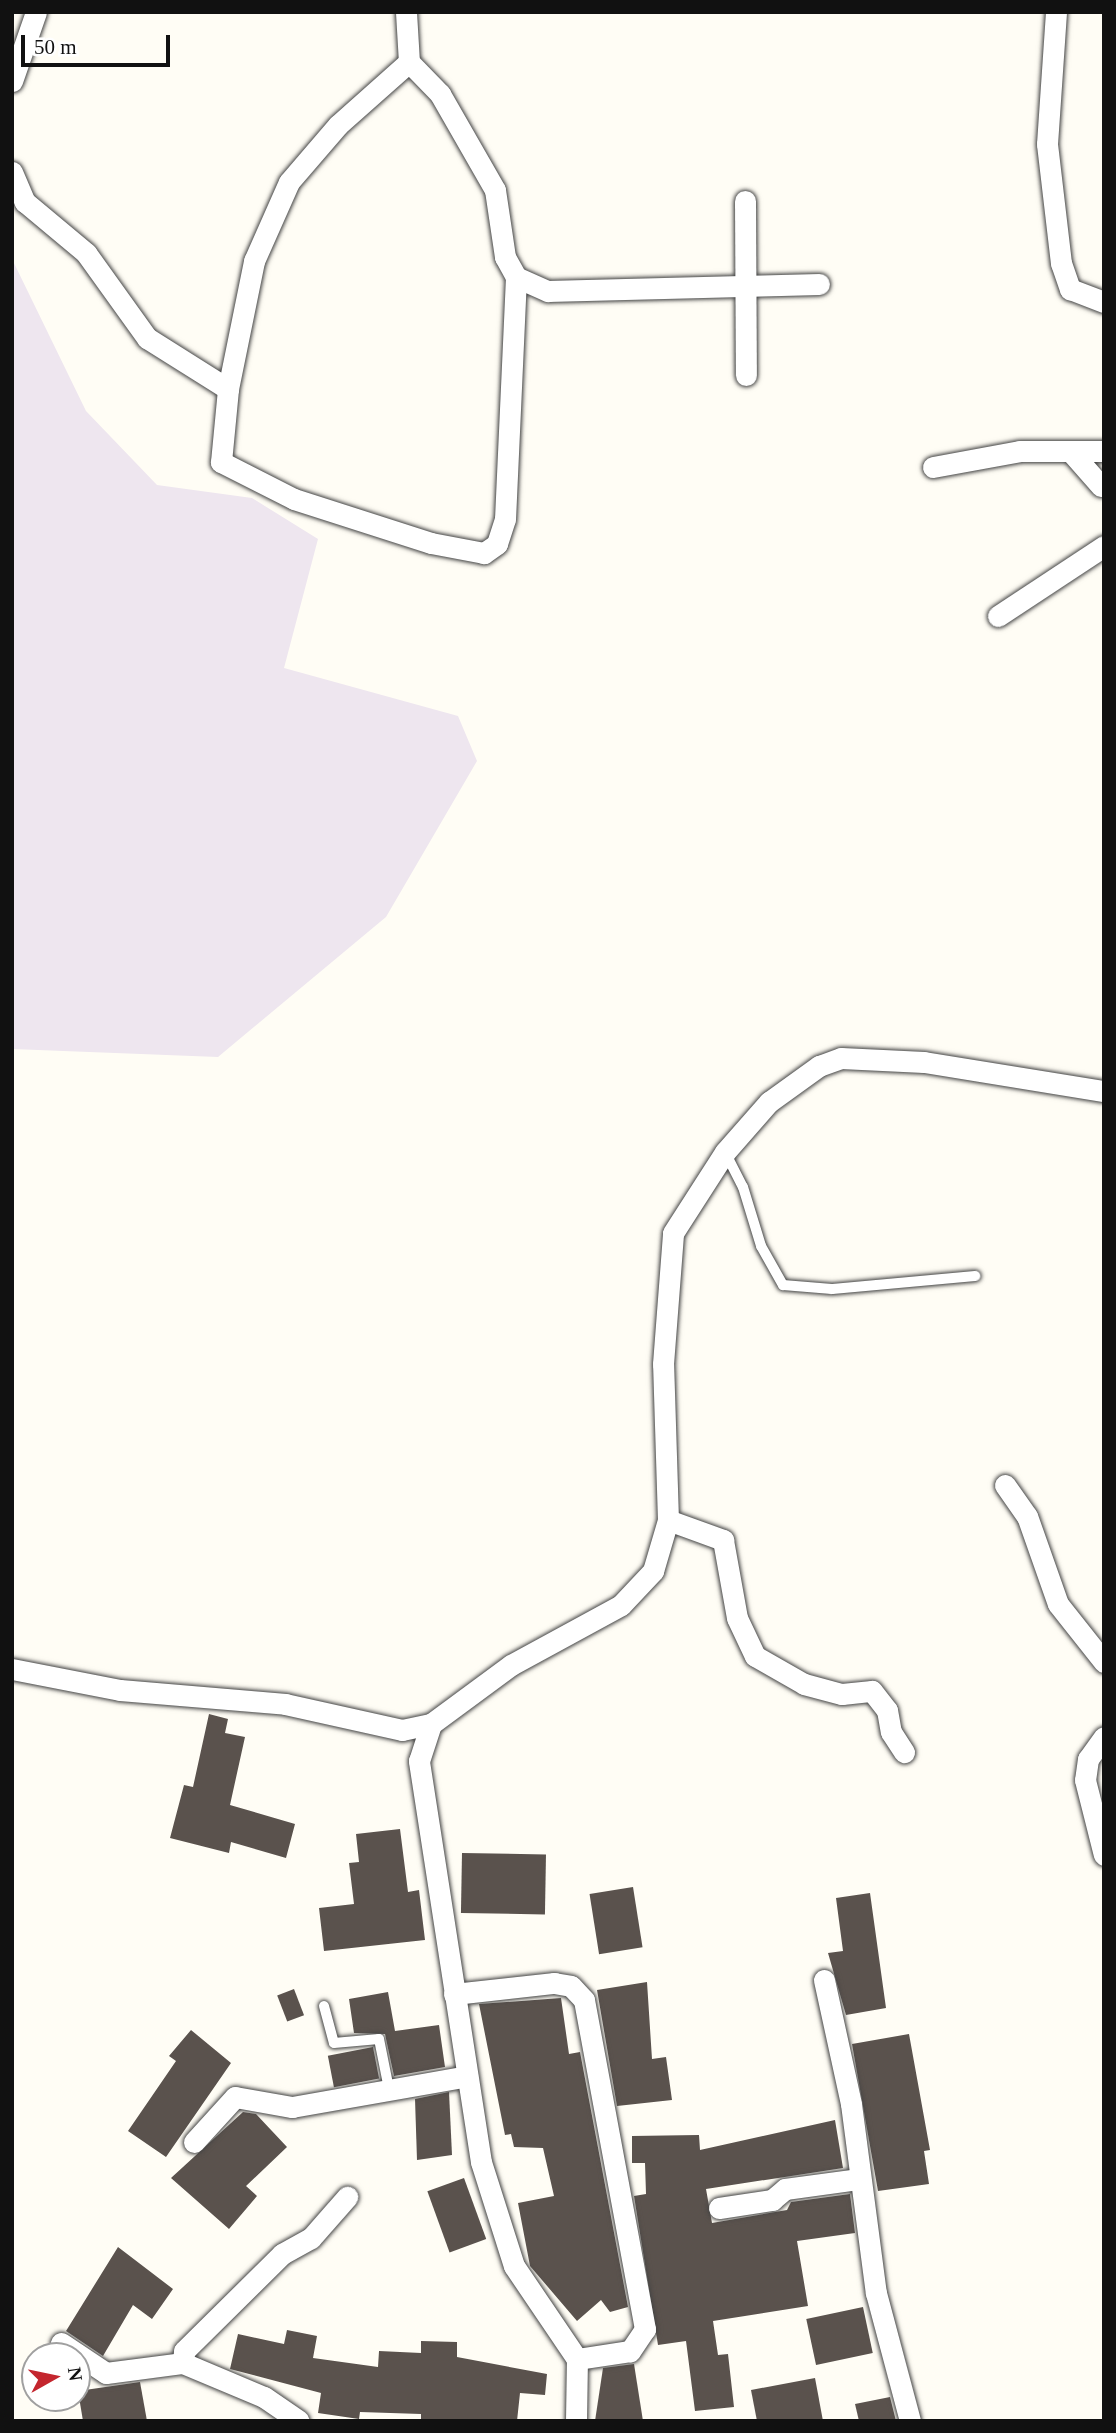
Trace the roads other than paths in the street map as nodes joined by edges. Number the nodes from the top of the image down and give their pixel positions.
1 (36, 12) edge
2 (405, 12) edge
3 (1056, 12) edge
4 (409, 62) junction
5 (12, 81) edge
6 (12, 172) edge
7 (745, 201) dead end
8 (516, 278) junction
9 (746, 284) junction
10 (819, 284) dead end
11 (1104, 302) edge
12 (746, 376) dead end
13 (228, 389) junction
14 (1104, 451) edge
15 (1072, 453) junction
16 (933, 467) dead end
17 (1103, 481) edge
18 (1104, 546) edge
19 (998, 616) dead end
20 (1104, 1091) edge
21 (725, 1152) junction
22 (975, 1276) dead end
23 (1005, 1485) dead end
24 (668, 1520) junction
25 (1104, 1662) edge
26 (12, 1669) edge
27 (431, 1724) junction
28 (402, 1730) junction
29 (1104, 1737) edge
30 (904, 1752) dead end
31 (418, 1761) junction
32 (1104, 1854) edge
33 (824, 1980) dead end
34 (454, 1994) junction
35 (324, 2006) dead end
36 (467, 2076) junction
37 (389, 2089) junction
38 (194, 2142) dead end
39 (859, 2179) junction
40 (346, 2197) dead end
41 (719, 2208) dead end
42 (577, 2359) junction
43 (91, 2362) edge
44 (183, 2363) junction
45 (299, 2421) edge
46 (576, 2421) edge
47 (910, 2421) edge

1 - 5 street
2 - 4 street
3 - 11 street
4 - 8 street
4 - 13 street
6 - 13 street
7 - 9 street
8 - 9 street
8 - 13 street
9 - 10 street
9 - 12 street
14 - 15 street
15 - 16 street
15 - 17 street
18 - 19 street
20 - 21 street
21 - 22 lane
21 - 24 street
23 - 25 street
24 - 27 street
24 - 30 street
26 - 28 street
27 - 28 street
27 - 31 street
28 - 31 street
29 - 32 street
31 - 34 street
33 - 39 street
34 - 36 street
34 - 42 street
35 - 37 lane
36 - 37 street
36 - 42 street
37 - 38 street
39 - 41 street
39 - 47 street
40 - 44 street
42 - 46 street
43 - 44 street
44 - 45 street

